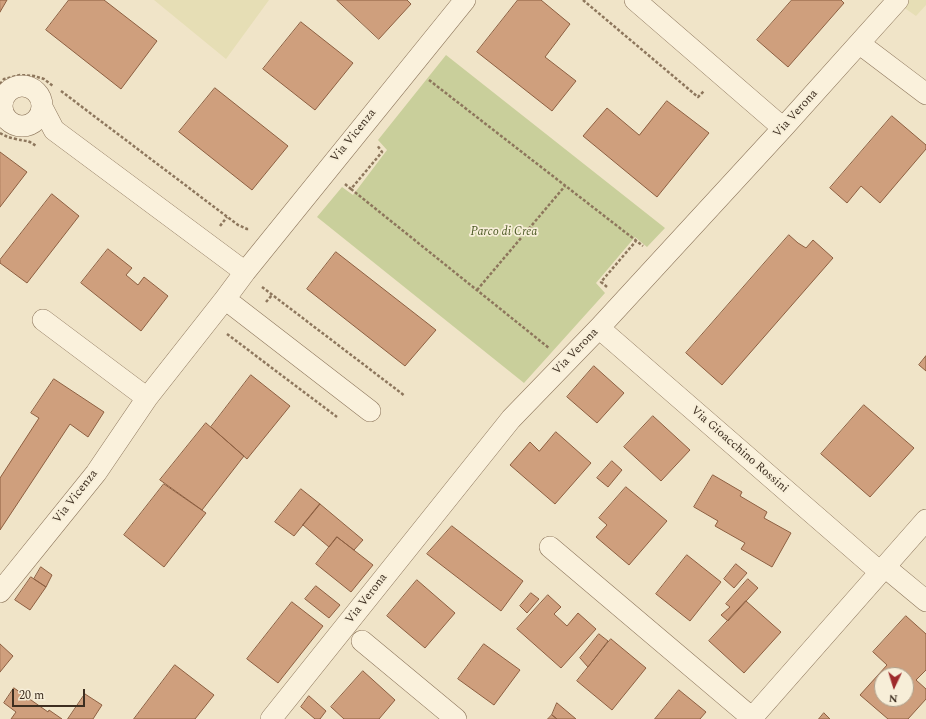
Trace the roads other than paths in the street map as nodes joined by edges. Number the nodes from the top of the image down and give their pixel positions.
1 (465, 0) edge
2 (635, 0) edge
3 (898, 0) edge
4 (860, 44) junction
5 (926, 94) edge
6 (42, 107) junction
7 (26, 126) junction
8 (783, 128) junction
9 (54, 130) junction
10 (252, 278) junction
11 (225, 299) junction
12 (43, 320) dead end
13 (599, 328) junction
14 (147, 398) junction
15 (370, 411) dead end
16 (926, 520) edge
17 (550, 547) dead end
18 (882, 570) junction
19 (0, 592) edge
20 (926, 601) edge
21 (362, 641) dead end
22 (751, 718) edge
23 (271, 719) edge
24 (456, 719) edge

1 - 10 street, Via Vicenza
2 - 8 street
3 - 4 street, Via Verona
4 - 5 street
4 - 8 street, Via Verona
6 - 7 street
6 - 7 street
6 - 9 street
7 - 9 street
8 - 13 street, Via Verona
9 - 10 street
10 - 11 street, Via Vicenza
11 - 14 street, Via Vicenza
11 - 15 street
12 - 14 street
13 - 18 street, Via Gioacchino Rossini
13 - 23 street, Via Verona
14 - 19 street, Via Vicenza
16 - 18 street
17 - 22 street
18 - 20 street, Via Gioacchino Rossini
18 - 22 street
21 - 24 street

